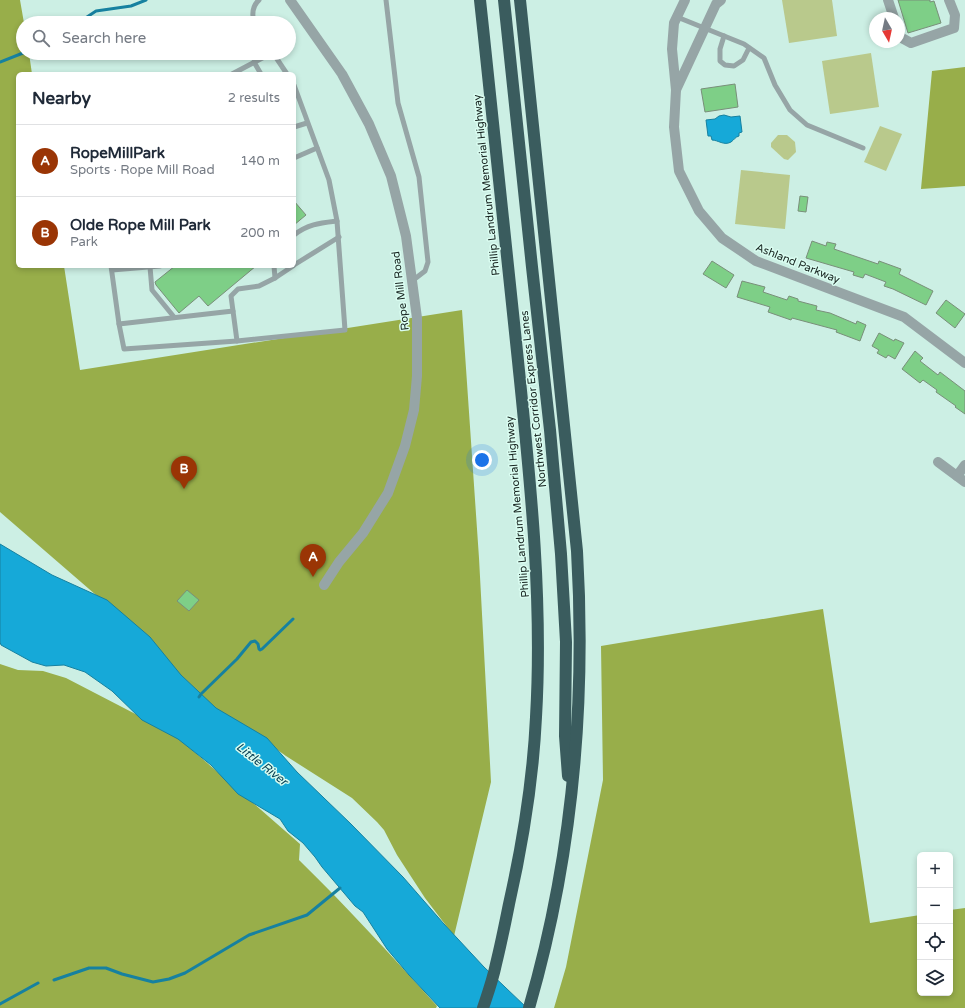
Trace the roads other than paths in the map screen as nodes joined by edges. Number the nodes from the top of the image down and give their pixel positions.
1 (259, 0) edge
2 (290, 0) edge
3 (386, 0) edge
4 (504, 0) edge
5 (520, 0) edge
6 (526, 0) edge
7 (685, 0) edge
8 (721, 0) edge
9 (888, 0) edge
10 (950, 0) edge
11 (480, 2) edge
12 (892, 12) edge
13 (252, 16) edge
14 (677, 17) junction
15 (705, 28) junction
16 (724, 36) junction
17 (905, 40) edge
18 (524, 42) junction
19 (749, 48) junction
20 (258, 60) edge
21 (278, 60) edge
22 (254, 62) junction
23 (236, 72) edge
24 (260, 72) edge
25 (286, 72) edge
26 (676, 90) junction
27 (296, 91) edge
28 (307, 122) junction
29 (296, 126) edge
30 (317, 148) junction
31 (863, 148) dead end
32 (296, 157) edge
33 (337, 221) junction
34 (296, 232) edge
35 (339, 238) junction
36 (296, 264) edge
37 (112, 268) edge
38 (150, 268) edge
39 (274, 268) edge
40 (290, 268) edge
41 (275, 278) junction
42 (412, 281) junction
43 (234, 311) junction
44 (174, 317) junction
45 (119, 324) junction
46 (237, 341) junction
47 (965, 363) edge
48 (938, 462) dead end
49 (965, 465) edge
50 (961, 478) edge
51 (324, 585) dead end
52 (571, 797) junction
53 (484, 1008) edge
54 (529, 1008) edge

1 - 13 lane
2 - 42 street, Rope Mill Road
3 - 42 lane
4 - 52 highway, Northwest Corridor Express Lanes
5 - 18 highway
6 - 18 highway
7 - 14 street, Ashland Parkway
8 - 15 street, Ashland Parkway
9 - 12 street
10 - 17 street
11 - 53 highway, Phillip Landrum Memorial Highway
14 - 15 lane
14 - 26 street, Ashland Parkway
15 - 16 lane
15 - 26 street, Ashland Parkway
16 - 19 lane
16 - 19 lane
18 - 52 highway
19 - 31 lane
20 - 22 lane
21 - 25 lane
22 - 23 lane
22 - 24 lane
26 - 47 street, Ashland Parkway
27 - 28 lane
28 - 29 lane
28 - 30 lane
30 - 32 lane
30 - 33 lane
33 - 34 lane
33 - 35 lane
35 - 36 lane
35 - 46 lane
37 - 45 lane
38 - 44 lane
39 - 41 lane
40 - 41 lane
41 - 43 lane
42 - 51 street, Rope Mill Road
43 - 44 lane
43 - 46 lane
44 - 45 lane
45 - 46 lane
48 - 50 street
49 - 50 street
52 - 54 highway

